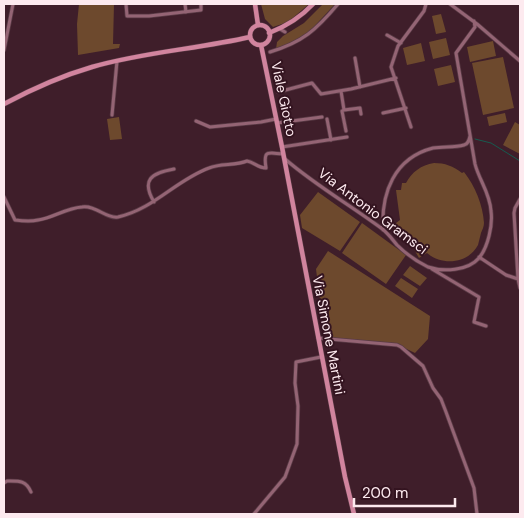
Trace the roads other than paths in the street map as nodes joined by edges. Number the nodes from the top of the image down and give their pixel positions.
1 (13, 4) edge
2 (126, 4) edge
3 (185, 4) edge
4 (201, 4) edge
5 (255, 4) edge
6 (313, 4) edge
7 (338, 4) edge
8 (450, 4) edge
9 (426, 5) edge
10 (186, 12) junction
11 (475, 24) junction
12 (258, 25) junction
13 (269, 33) junction
14 (387, 35) dead end
15 (250, 37) junction
16 (401, 43) junction
17 (261, 45) junction
18 (4, 50) edge
19 (270, 52) dead end
20 (355, 58) dead end
21 (117, 61) junction
22 (520, 61) edge
23 (396, 78) junction
24 (360, 87) junction
25 (341, 91) junction
26 (278, 92) dead end
27 (4, 104) edge
28 (406, 108) junction
29 (344, 110) junction
30 (382, 113) dead end
31 (362, 114) dead end
32 (112, 115) dead end
33 (322, 117) dead end
34 (327, 119) dead end
35 (196, 121) dead end
36 (276, 121) junction
37 (411, 127) dead end
38 (346, 132) dead end
39 (470, 133) junction
40 (347, 137) dead end
41 (331, 140) junction
42 (282, 147) junction
43 (284, 157) junction
44 (174, 169) dead end
45 (4, 197) edge
46 (520, 199) edge
47 (154, 202) junction
48 (383, 230) junction
49 (479, 257) junction
50 (429, 267) junction
51 (518, 279) junction
52 (520, 288) edge
53 (486, 326) dead end
54 (317, 338) junction
55 (322, 357) junction
56 (5, 481) edge
57 (31, 492) dead end
58 (254, 514) edge
59 (354, 514) edge
60 (477, 514) edge

1 - 18 street
2 - 10 street
3 - 10 street
4 - 10 street
5 - 12 street
6 - 13 street
7 - 19 street
8 - 11 street
9 - 16 street
11 - 22 street
11 - 39 street
12 - 13 street
12 - 15 street
13 - 17 street
14 - 16 street
15 - 17 street
15 - 21 street
16 - 23 street
17 - 36 street, Viale Giotto
20 - 24 street
21 - 27 street
21 - 32 street
23 - 24 street
23 - 28 street
24 - 25 street
25 - 26 street
25 - 29 street
28 - 30 street
28 - 37 street
29 - 31 street
29 - 38 street
33 - 36 street
34 - 41 street
35 - 36 street
36 - 42 street, Viale Giotto
39 - 48 street
39 - 49 street
40 - 41 street
41 - 42 street
42 - 43 street, Viale Giotto
43 - 47 street
43 - 48 street, Via Antonio Gramsci
43 - 54 street, Via Simone Martini
44 - 47 street
45 - 47 street
46 - 51 street
48 - 50 street, Via Antonio Gramsci
49 - 50 street, Via Antonio Gramsci
49 - 51 street
50 - 53 street
51 - 52 street
54 - 55 street, Via Simone Martini
54 - 60 street
55 - 58 street
55 - 59 street, Via Simone Martini
56 - 57 street

